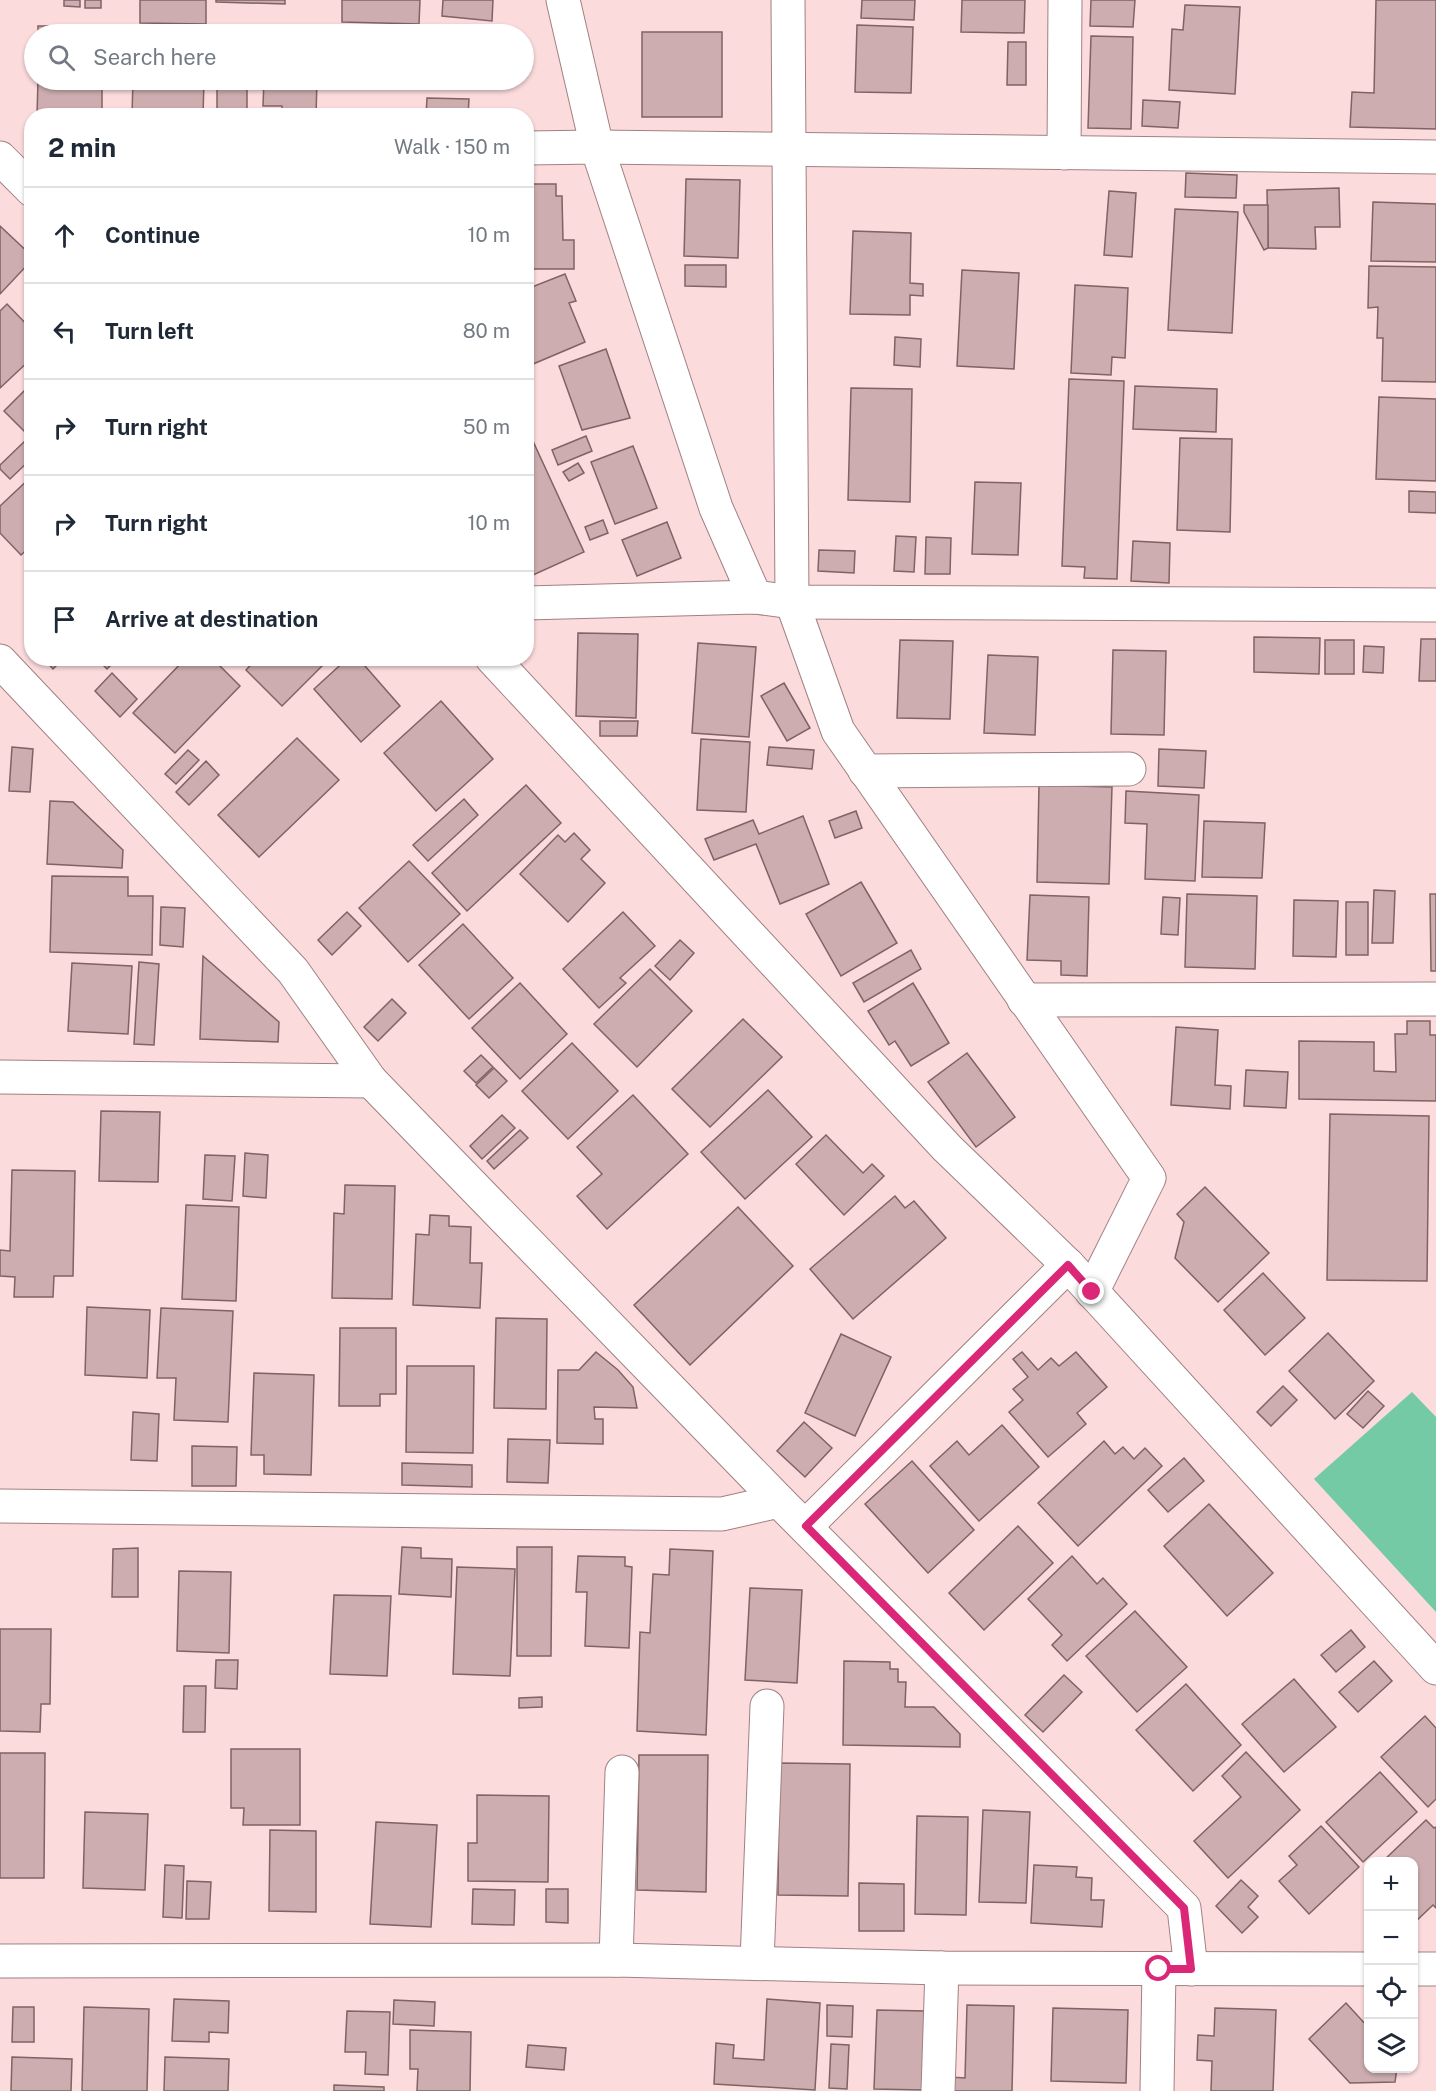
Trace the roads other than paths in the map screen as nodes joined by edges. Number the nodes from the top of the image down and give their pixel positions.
1 (563, 0) edge
2 (788, 0) edge
3 (1065, 0) edge
4 (597, 147) junction
5 (534, 148) edge
6 (788, 149) junction
7 (1064, 153) junction
8 (0, 157) edge
9 (24, 157) edge
10 (1436, 157) edge
11 (24, 182) edge
12 (755, 597) junction
13 (792, 602) junction
14 (534, 603) edge
15 (1436, 605) edge
16 (0, 661) edge
17 (499, 666) edge
18 (1129, 770) dead end
19 (865, 771) junction
20 (1436, 999) edge
21 (1024, 1000) junction
22 (0, 1077) edge
23 (371, 1081) junction
24 (1068, 1265) junction
25 (1092, 1292) junction
26 (779, 1500) junction
27 (0, 1506) edge
28 (806, 1526) junction
29 (1436, 1668) edge
30 (767, 1706) dead end
31 (622, 1772) dead end
32 (616, 1960) junction
33 (0, 1961) edge
34 (757, 1962) junction
35 (942, 1968) junction
36 (1175, 1969) junction
37 (1364, 1969) edge
38 (1418, 1970) edge
39 (1436, 1970) edge
40 (938, 2091) edge
41 (1157, 2091) edge

1 - 4 street
2 - 6 street
3 - 7 street
4 - 5 street
4 - 6 street
4 - 12 street
6 - 7 street
6 - 13 street
7 - 10 street
8 - 9 street
8 - 11 street
12 - 13 street
12 - 14 street
13 - 15 street
13 - 19 street
16 - 23 street
17 - 24 street
18 - 19 street
19 - 21 street
20 - 21 street
21 - 25 street
22 - 23 street
23 - 26 street
24 - 25 street
24 - 28 street
25 - 29 street
26 - 27 street
26 - 28 street
28 - 36 street
30 - 34 street
31 - 32 street
32 - 33 street
32 - 34 street
34 - 35 street
35 - 36 street
35 - 40 street
36 - 37 street
36 - 41 street
38 - 39 street

